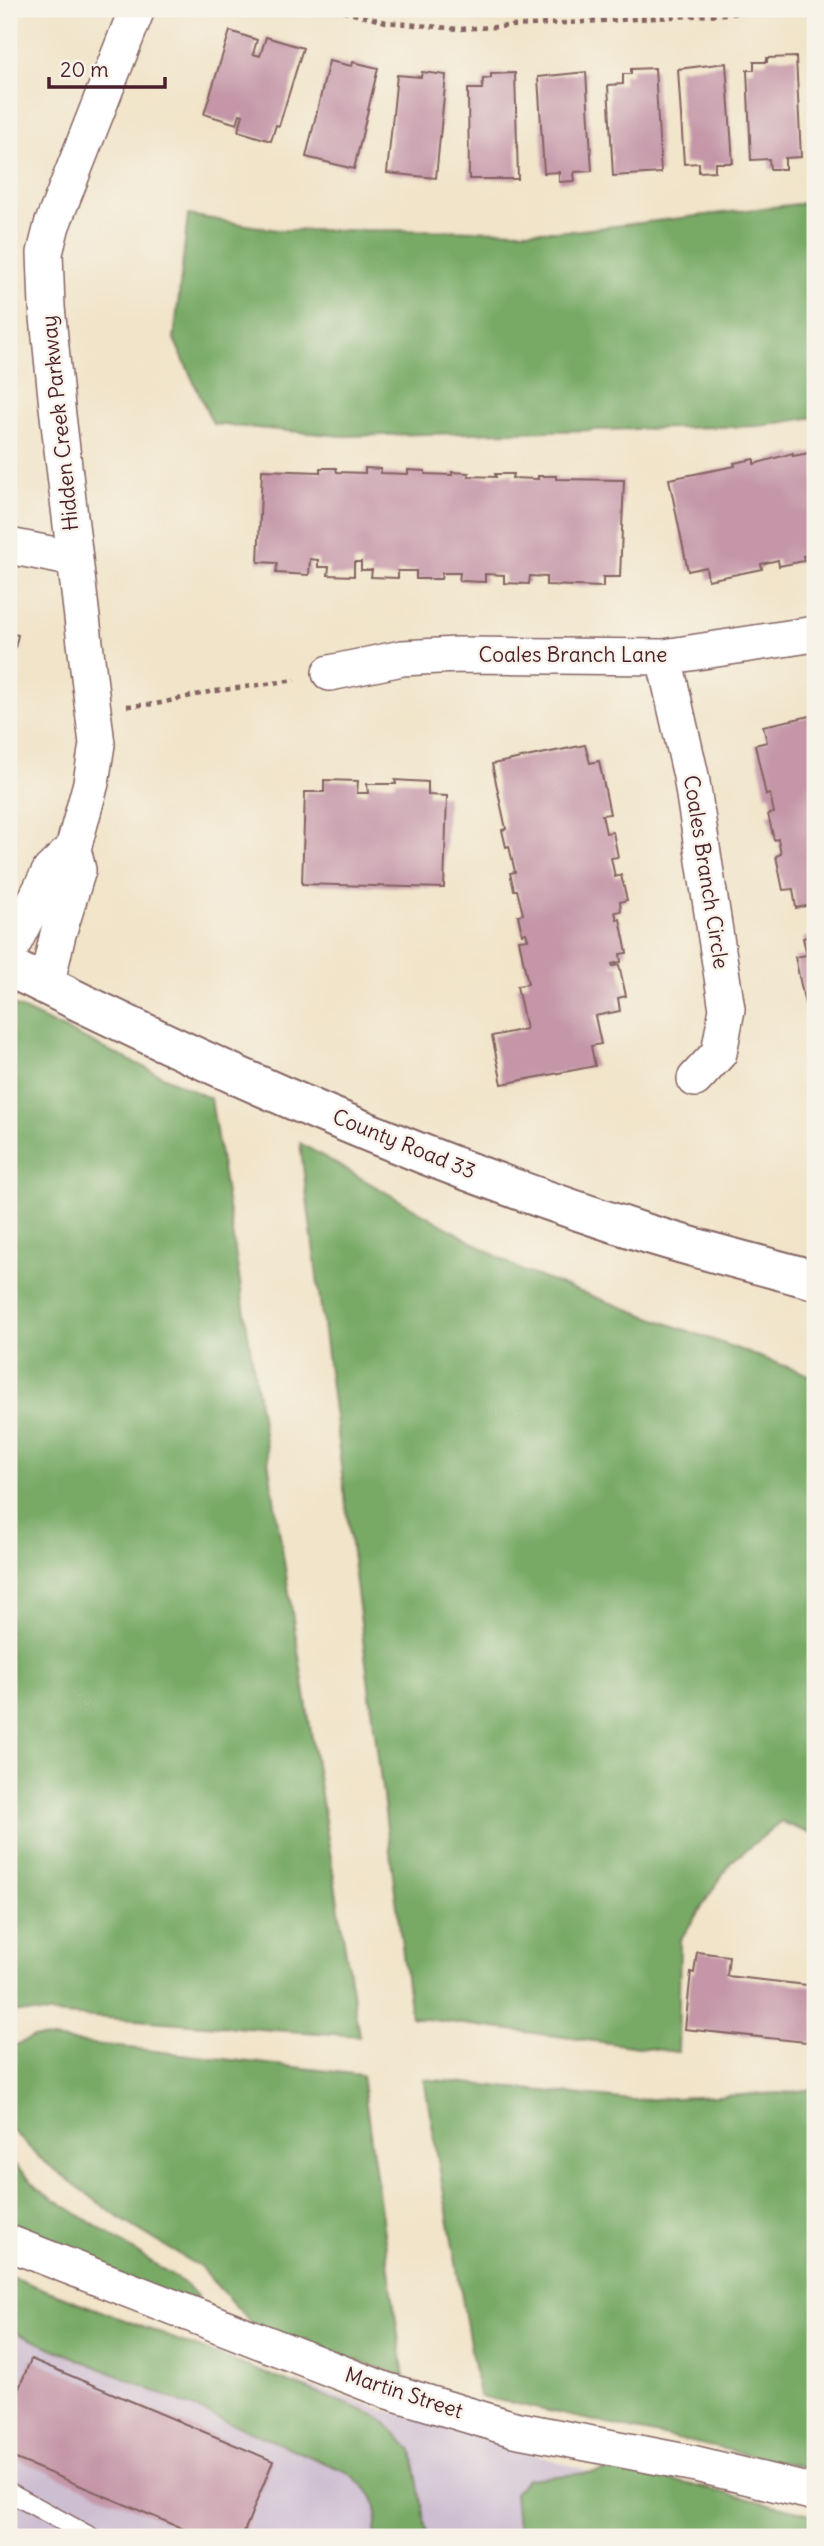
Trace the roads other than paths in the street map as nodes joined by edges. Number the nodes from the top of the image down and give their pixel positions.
1 (137, 9) edge
2 (9, 546) edge
3 (75, 559) junction
4 (815, 634) edge
5 (664, 657) junction
6 (330, 673) road end
7 (73, 849) junction
8 (9, 952) edge
9 (9, 967) edge
10 (47, 986) junction
11 (695, 1079) dead end
12 (815, 1280) edge
13 (9, 2243) edge
14 (9, 2492) edge
15 (815, 2493) edge
16 (91, 2537) edge

1 - 3 street, Hidden Creek Parkway
2 - 3 street
3 - 7 street, Hidden Creek Parkway
4 - 5 street, Coales Branch Lane
5 - 6 street, Coales Branch Lane
5 - 11 street, Coales Branch Circle
7 - 8 street, Hidden Creek Parkway
7 - 10 street, Hidden Creek Parkway
9 - 10 street, County Road 33
10 - 12 street, County Road 33
13 - 15 street, Martin Street
14 - 16 lane

